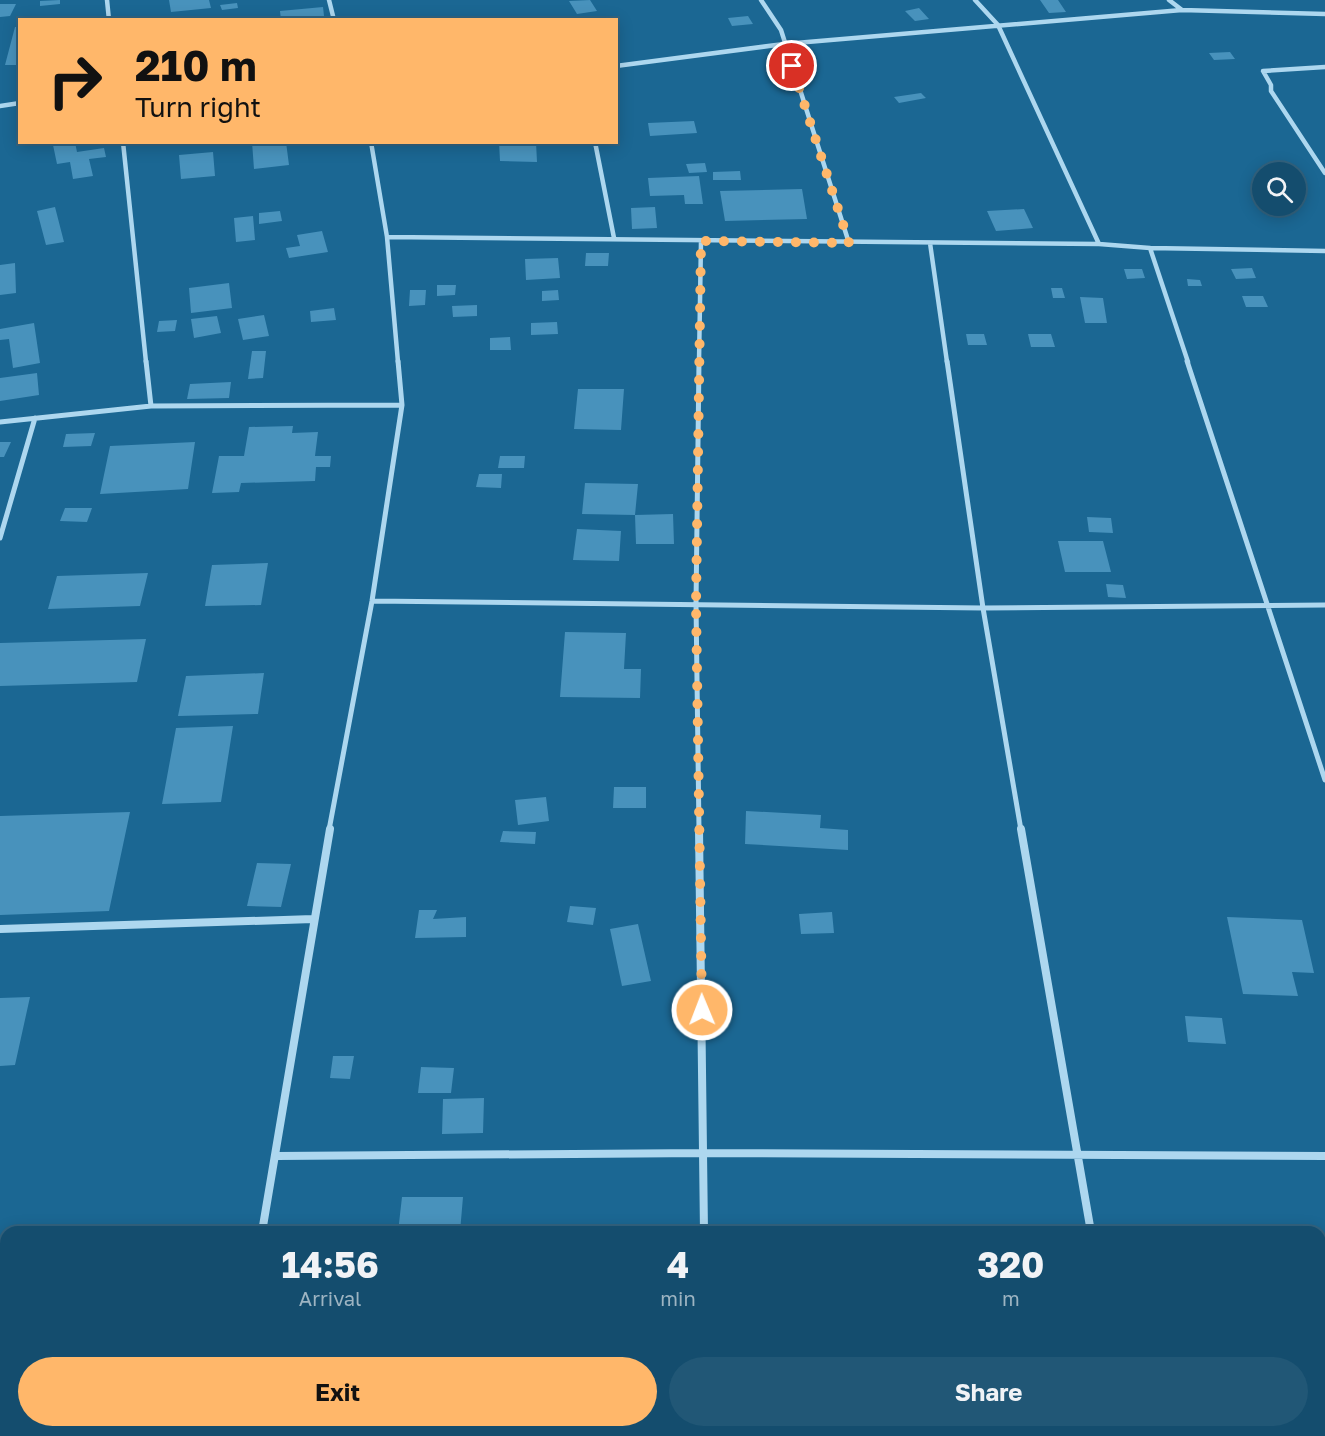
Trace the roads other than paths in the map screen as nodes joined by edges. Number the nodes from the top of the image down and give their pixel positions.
1 (107, 0) edge
2 (329, 0) edge
3 (761, 0) edge
4 (975, 0) edge
5 (1169, 0) edge
6 (1182, 10) junction
7 (1325, 14) edge
8 (109, 18) edge
9 (334, 18) edge
10 (998, 25) junction
11 (784, 44) junction
12 (618, 66) edge
13 (1325, 67) edge
14 (18, 103) edge
15 (0, 106) edge
16 (123, 144) edge
17 (371, 144) edge
18 (595, 144) edge
19 (1325, 173) edge
20 (387, 237) junction
21 (614, 238) junction
22 (701, 241) junction
23 (849, 243) junction
24 (930, 243) junction
25 (1099, 244) junction
26 (1150, 248) junction
27 (1325, 251) edge
28 (402, 405) junction
29 (151, 406) junction
30 (35, 418) junction
31 (0, 422) edge
32 (0, 538) edge
33 (372, 601) junction
34 (696, 604) junction
35 (1268, 604) junction
36 (1325, 605) edge
37 (983, 608) junction
38 (1325, 780) edge
39 (314, 919) junction
40 (0, 929) edge
41 (704, 1153) junction
42 (1079, 1154) junction
43 (277, 1156) junction
44 (1325, 1156) edge
45 (263, 1226) edge
46 (704, 1226) edge
47 (1090, 1226) edge

1 - 8 street
2 - 9 street
3 - 11 street
4 - 10 street
5 - 6 street
6 - 7 street
6 - 10 street
10 - 11 street
10 - 25 street
11 - 12 street
11 - 23 street
13 - 19 street
14 - 15 street
16 - 29 street
17 - 20 street
18 - 21 street
20 - 21 street
20 - 28 street
21 - 22 street
22 - 23 street
22 - 34 street
23 - 24 street
24 - 25 street
24 - 37 street
25 - 26 street
26 - 27 street
26 - 35 street
28 - 29 street
28 - 33 street
29 - 30 street
30 - 31 street
30 - 32 street
33 - 34 street
33 - 39 street
34 - 37 street
34 - 41 street
35 - 36 street
35 - 37 street
35 - 38 street
37 - 42 street
39 - 40 street
39 - 43 street
41 - 42 street
41 - 43 street
41 - 46 street
42 - 44 street
42 - 47 street
43 - 45 street

